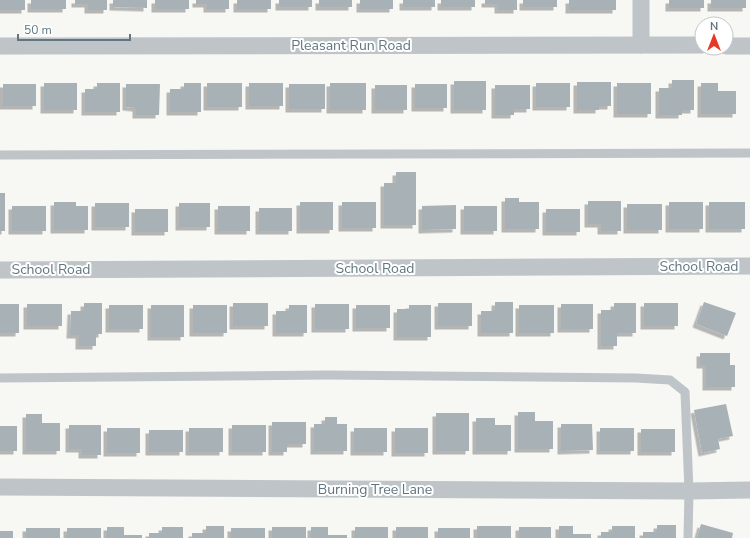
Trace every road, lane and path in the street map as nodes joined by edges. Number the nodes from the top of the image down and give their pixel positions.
1 (641, 0) edge
2 (641, 45) junction
3 (694, 45) edge
4 (0, 46) edge
5 (734, 46) edge
6 (750, 46) edge
7 (750, 153) edge
8 (0, 155) edge
9 (750, 266) edge
10 (0, 270) edge
11 (0, 378) edge
12 (0, 487) edge
13 (750, 490) edge
14 (689, 491) junction
15 (688, 538) edge

1 - 2 street
2 - 3 street, Pleasant Run Road
2 - 4 street, Pleasant Run Road
5 - 6 street
7 - 8 lane
9 - 10 street, School Road
11 - 14 lane
12 - 14 street, Burning Tree Lane
13 - 14 street, Burning Tree Lane
14 - 15 lane

